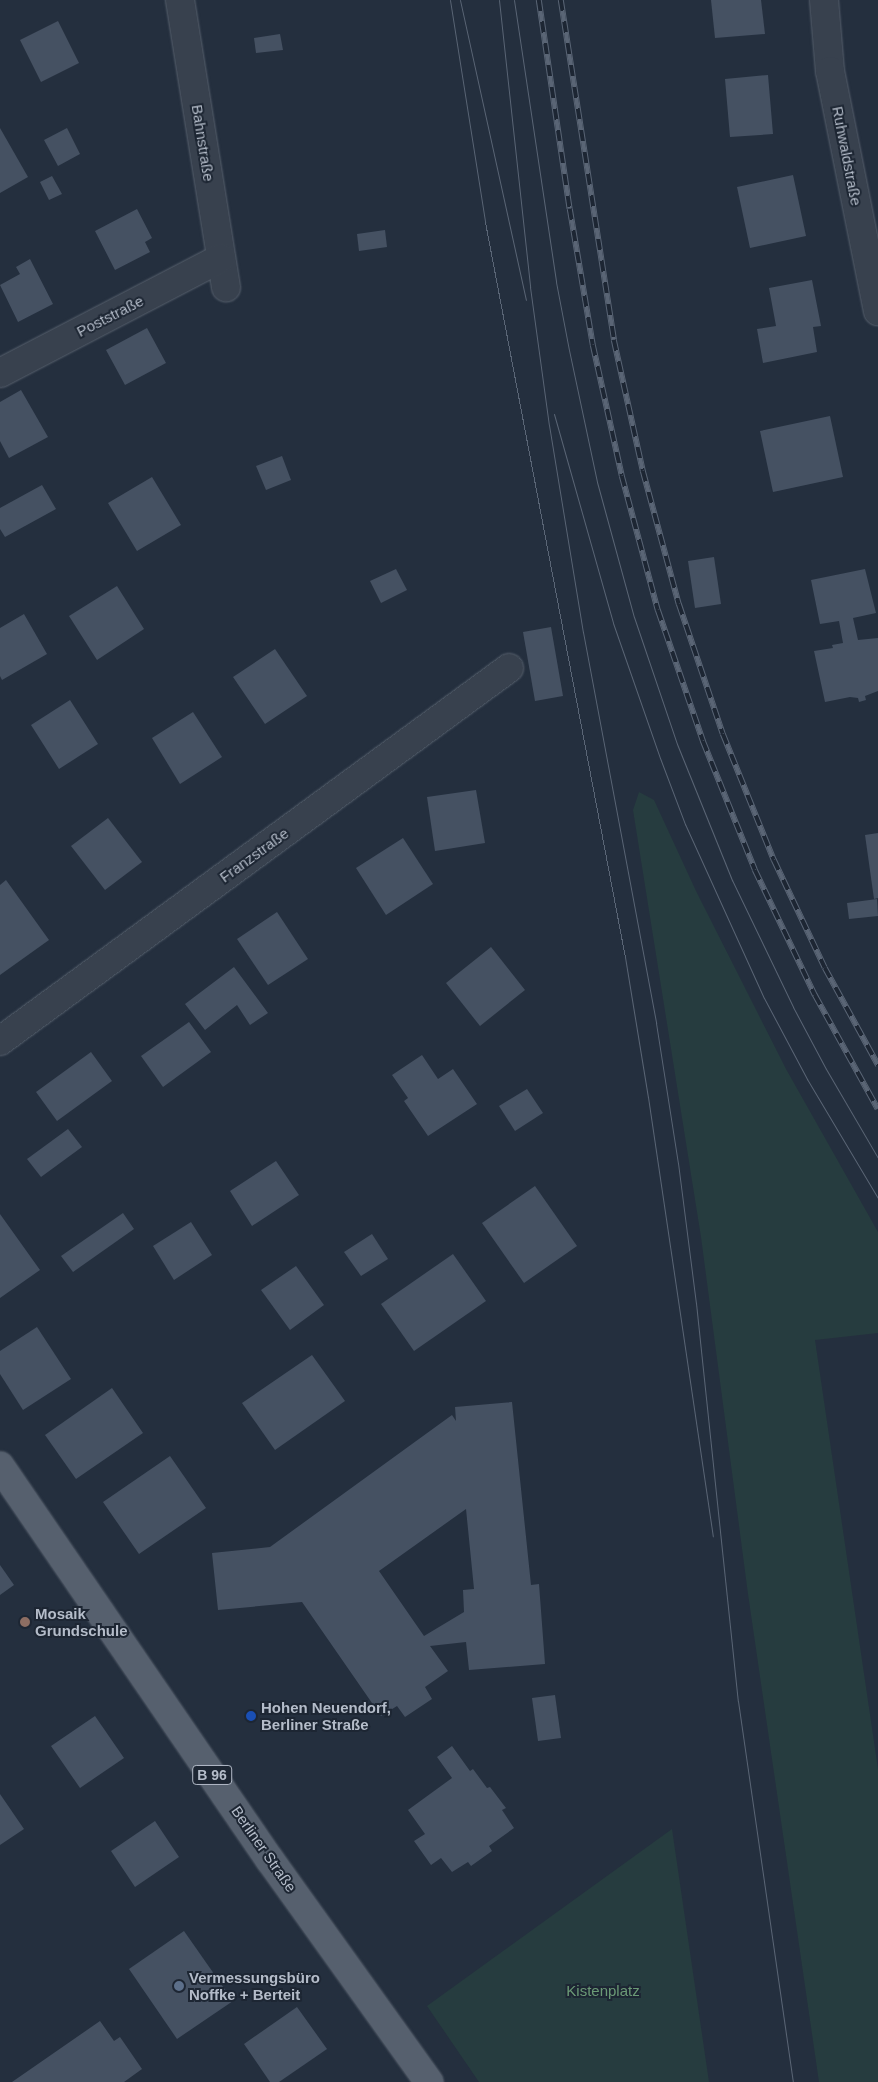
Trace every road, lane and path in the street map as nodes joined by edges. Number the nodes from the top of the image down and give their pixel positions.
1 (180, 0) edge
2 (824, 0) edge
3 (221, 258) junction
4 (226, 287) dead end
5 (878, 311) edge
6 (0, 373) edge
7 (509, 668) dead end
8 (0, 1041) edge
9 (0, 1466) edge
10 (429, 2082) edge

1 - 3 street, Bahnstraße
2 - 5 street, Ruhwaldstraße
3 - 4 street, Bahnstraße
3 - 6 street, Poststraße
7 - 8 street, Franzstraße
9 - 10 main road, Berliner Straße / B 96

